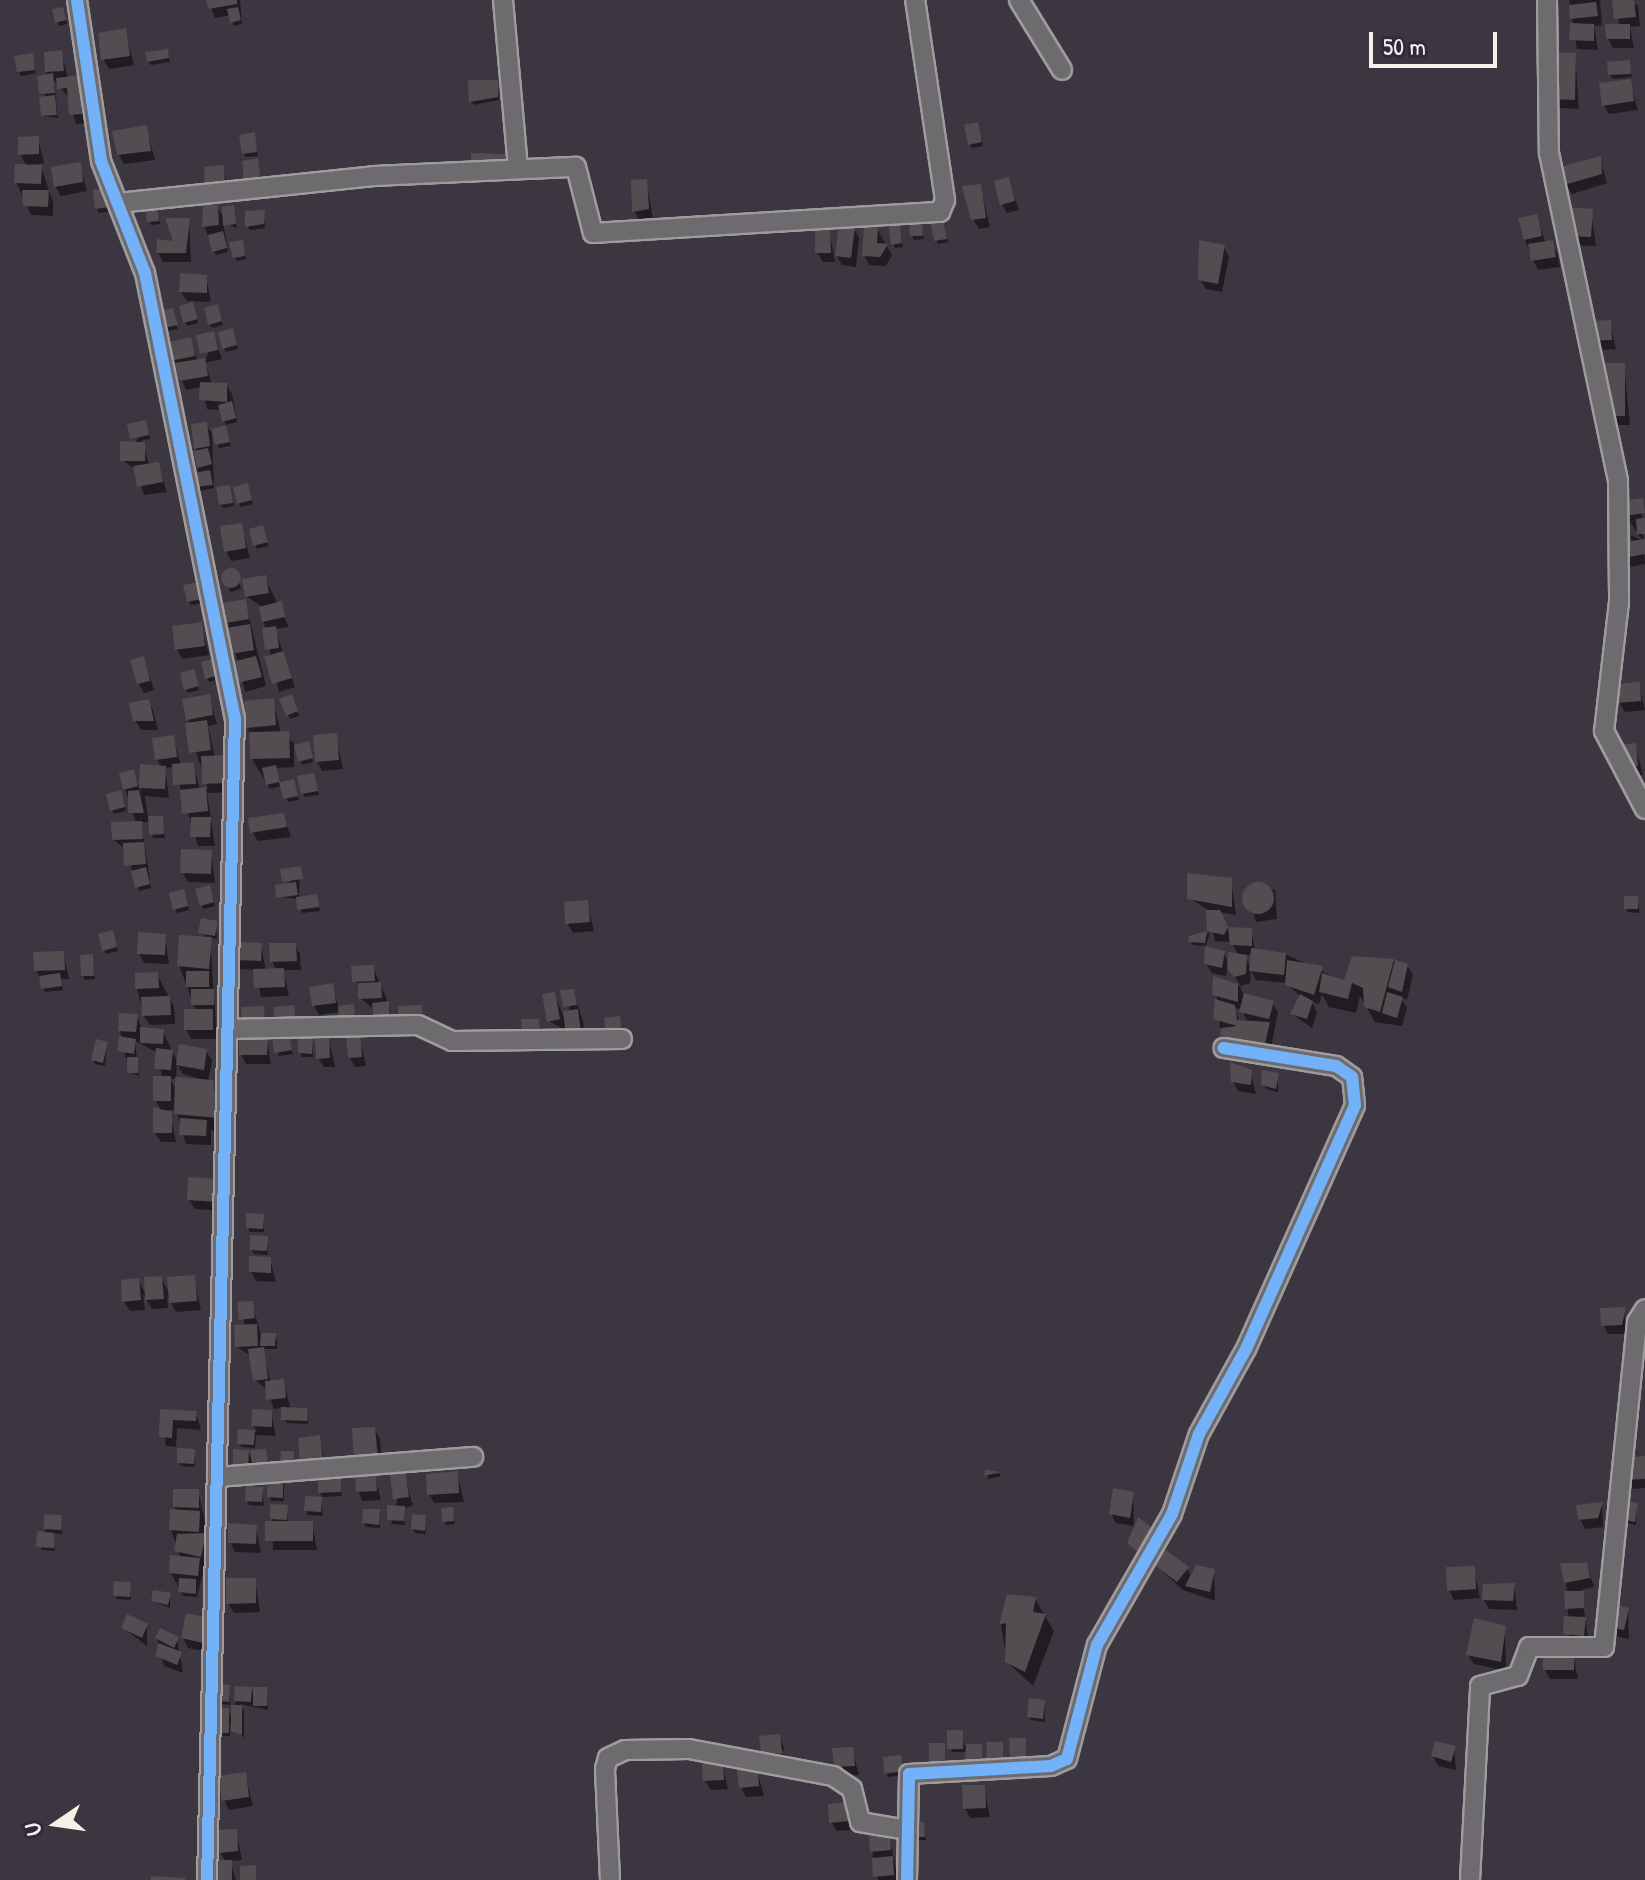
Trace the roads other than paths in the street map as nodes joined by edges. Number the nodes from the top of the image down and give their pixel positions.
1 (77, 0) edge
2 (503, 0) edge
3 (915, 0) edge
4 (1019, 0) edge
5 (1547, 0) edge
6 (1062, 70) dead end
7 (518, 167) junction
8 (118, 203) junction
9 (1645, 809) edge
10 (228, 1029) junction
11 (622, 1039) dead end
12 (1223, 1048) dead end
13 (1645, 1309) edge
14 (473, 1457) dead end
15 (217, 1477) junction
16 (902, 1829) junction
17 (207, 1880) edge
18 (610, 1880) edge
19 (907, 1880) edge
20 (1470, 1880) edge

1 - 8 street
2 - 7 street
3 - 7 street
4 - 6 street
5 - 9 street
7 - 8 street
8 - 10 street
10 - 11 street
10 - 15 street
12 - 16 street
13 - 20 street
14 - 15 street
15 - 17 street
16 - 18 street
16 - 19 street

